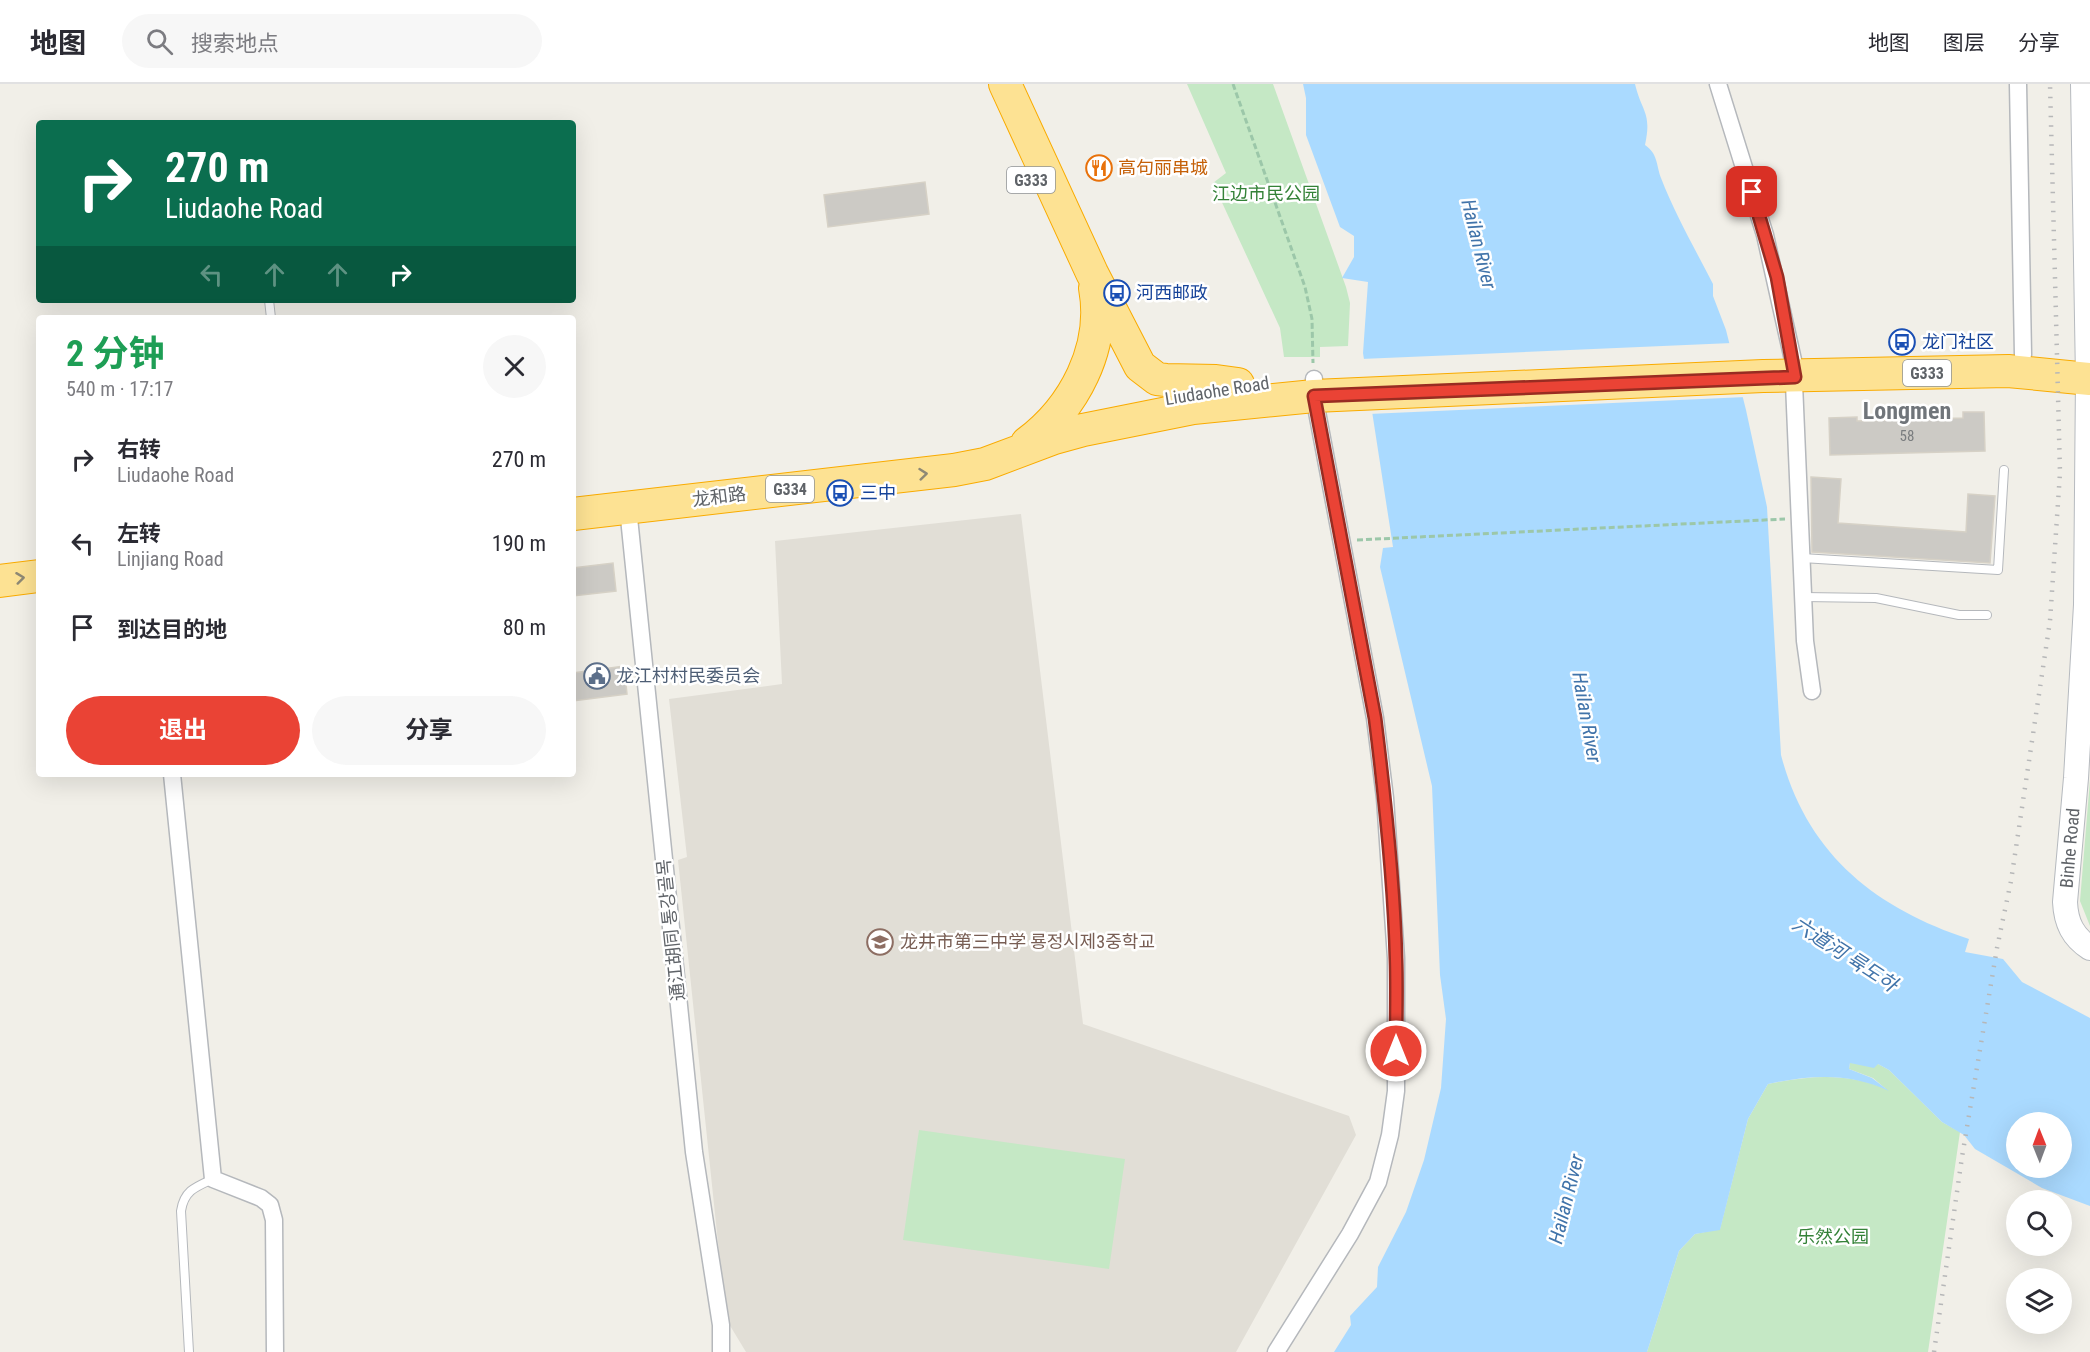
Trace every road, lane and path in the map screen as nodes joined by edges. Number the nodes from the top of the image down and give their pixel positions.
1 (986, 84) edge
2 (1005, 84) edge
3 (1233, 84) edge
4 (1718, 84) edge
5 (2018, 84) edge
6 (2083, 84) edge
7 (1083, 275) junction
8 (1097, 328) junction
9 (2024, 356) junction
10 (1794, 368) junction
11 (2089, 370) edge
12 (1238, 384) junction
13 (1325, 387) junction
14 (1159, 399) junction
15 (1193, 408) junction
16 (1048, 425) junction
17 (1002, 448) junction
18 (2004, 470) dead end
19 (576, 493) edge
20 (628, 508) junction
21 (576, 514) edge
22 (1771, 519) dead end
23 (1341, 541) junction
24 (36, 554) edge
25 (1802, 558) junction
26 (0, 559) edge
27 (36, 576) edge
28 (0, 581) edge
29 (1803, 597) junction
30 (1987, 615) dead end
31 (1812, 691) dead end
32 (172, 777) edge
33 (2090, 948) edge
34 (213, 1179) junction
35 (189, 1352) edge
36 (275, 1352) edge
37 (721, 1352) edge
38 (1276, 1352) edge

1 - 7 highway, G333
2 - 7 highway, G333
3 - 13 path
4 - 10 street
5 - 9 street
6 - 11 street, Binhe Road
7 - 8 highway, G334
7 - 12 highway
7 - 17 highway, G334
8 - 14 highway
8 - 16 highway, G334
9 - 10 highway, Liudaohe Road / G333
9 - 11 highway, Liudaohe Road / G333
10 - 11 highway, Liudaohe Road / G333
10 - 13 highway, Liudaohe Road / G333
10 - 25 street
11 - 33 street, Binhe Road
12 - 13 highway, Liudaohe Road / G333
12 - 14 highway, Liudaohe Road
13 - 15 highway, Liudaohe Road / G333
13 - 23 street
14 - 15 highway
14 - 16 highway, Liudaohe Road
15 - 17 highway, Liudaohe Road
16 - 17 highway, G334
17 - 19 highway, 龙和路 / G334
20 -> 17 highway, 龙和路 / G334
18 - 25 lane
20 - 21 highway, 龙和路 / G334
20 - 37 street, 通江胡同 통강골목
22 - 23 path
23 - 38 street
24 - 26 highway
25 - 29 street
28 -> 27 highway
29 - 30 lane
29 - 31 street
32 - 34 street
34 - 35 lane
34 - 36 street

